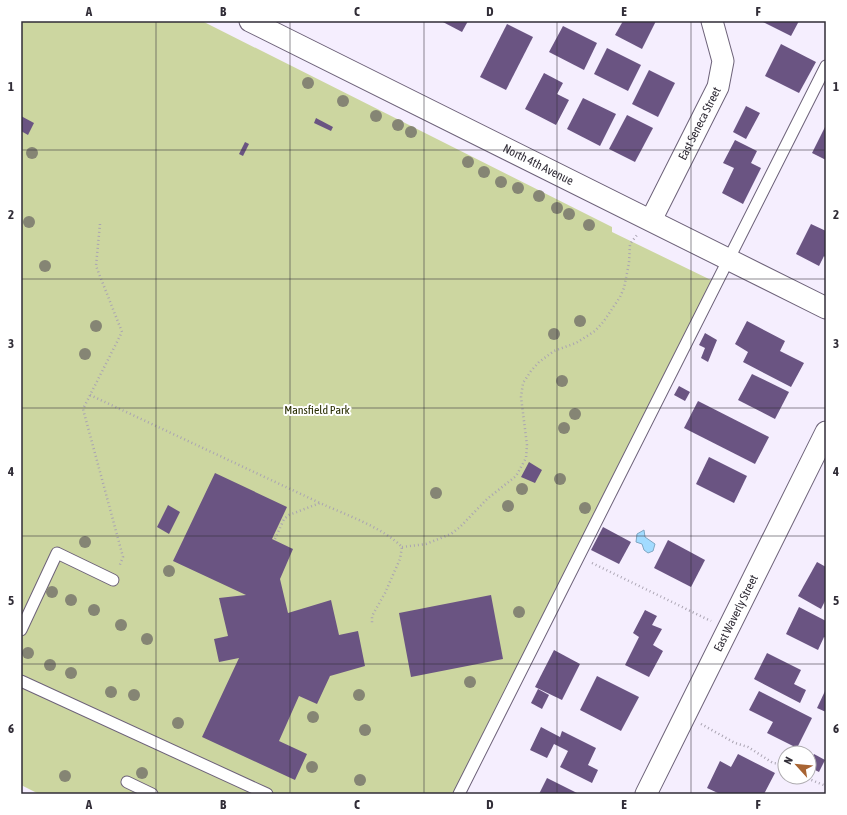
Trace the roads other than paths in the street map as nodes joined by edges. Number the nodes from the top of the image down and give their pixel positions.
1 (250, 21) edge
2 (712, 21) edge
3 (826, 66) edge
4 (651, 220) junction
5 (729, 259) junction
6 (826, 308) edge
7 (826, 432) edge
8 (114, 580) road end
9 (21, 630) edge
10 (21, 681) edge
11 (127, 782) dead end
12 (152, 794) edge
13 (267, 794) edge
14 (459, 794) edge
15 (646, 794) edge

1 - 4 street, North 4th Avenue
2 - 4 street, East Seneca Street
3 - 5 lane
4 - 5 street, North 4th Avenue
5 - 6 street, North 4th Avenue
5 - 14 lane
7 - 15 street, East Waverly Street
8 - 9 lane
10 - 13 lane
11 - 12 lane

